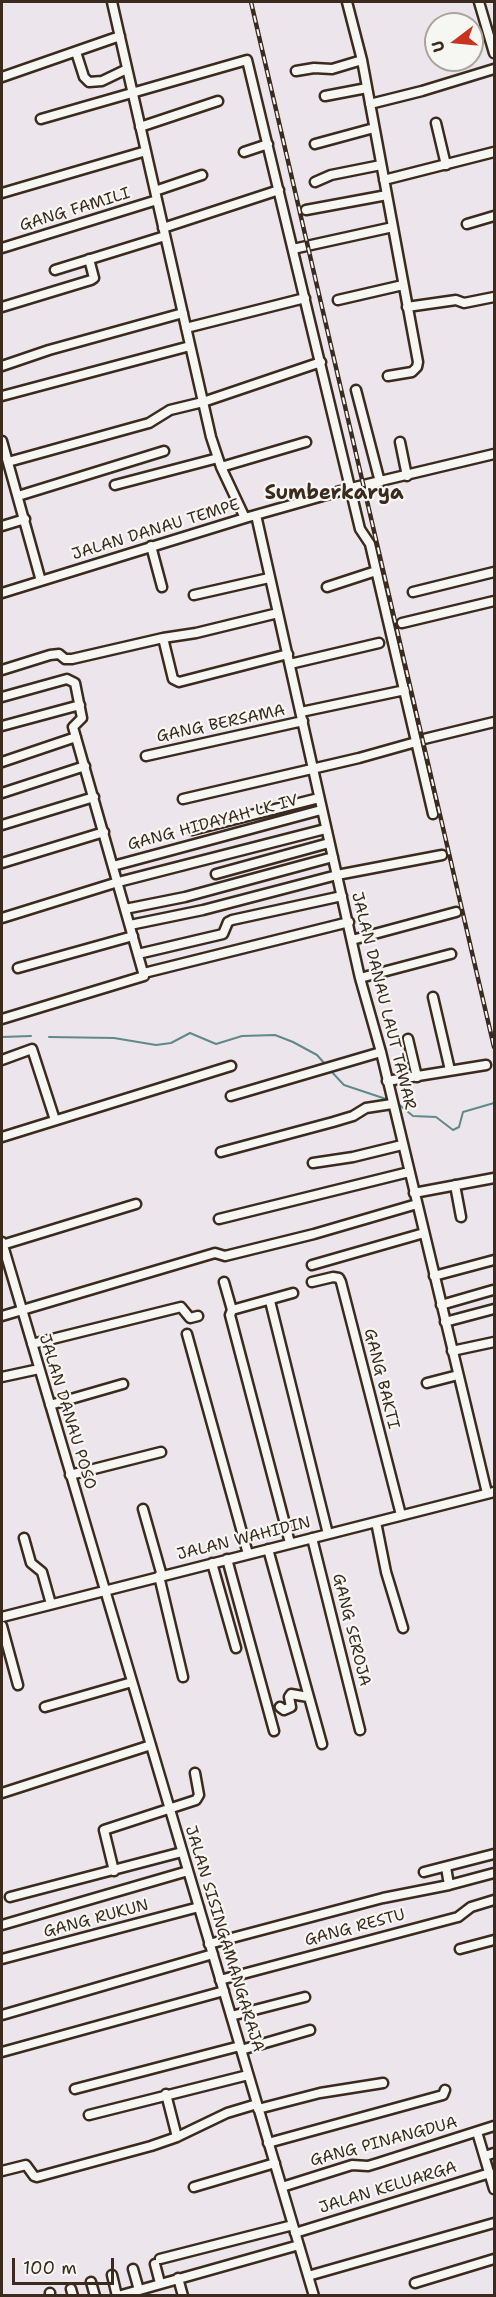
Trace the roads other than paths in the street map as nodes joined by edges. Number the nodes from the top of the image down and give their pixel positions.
1 (112, 2) edge
2 (347, 2) edge
3 (479, 2) edge
4 (120, 36) junction
5 (76, 51) junction
6 (495, 53) edge
7 (362, 60) junction
8 (127, 69) junction
9 (495, 69) edge
10 (296, 71) dead end
11 (2, 75) edge
12 (367, 88) junction
13 (132, 91) junction
14 (325, 96) dead end
15 (218, 100) dead end
16 (370, 104) junction
17 (41, 119) dead end
18 (436, 123) dead end
19 (140, 127) junction
20 (374, 128) junction
21 (268, 144) junction
22 (315, 144) dead end
23 (146, 152) junction
24 (244, 152) dead end
25 (495, 152) edge
26 (381, 165) junction
27 (446, 165) junction
28 (202, 175) dead end
29 (384, 180) junction
30 (315, 182) dead end
31 (279, 190) junction
32 (155, 191) junction
33 (2, 193) edge
34 (387, 195) junction
35 (157, 201) junction
36 (306, 210) dead end
37 (495, 216) edge
38 (467, 224) dead end
39 (393, 227) junction
40 (164, 232) junction
41 (2, 248) edge
42 (293, 249) junction
43 (89, 259) junction
44 (54, 270) dead end
45 (403, 285) junction
46 (495, 297) edge
47 (305, 298) junction
48 (338, 300) dead end
49 (2, 307) edge
50 (407, 307) junction
51 (183, 313) junction
52 (186, 328) junction
53 (190, 346) junction
54 (321, 362) junction
55 (2, 366) edge
56 (388, 376) dead end
57 (356, 390) dead end
58 (2, 396) edge
59 (203, 402) junction
60 (2, 441) edge
61 (306, 442) dead end
62 (400, 442) dead end
63 (164, 451) dead end
64 (495, 454) edge
65 (218, 458) junction
66 (5, 460) edge
67 (221, 467) junction
68 (408, 476) junction
69 (380, 482) junction
70 (115, 485) dead end
71 (351, 488) junction
72 (18, 496) junction
73 (255, 515) junction
74 (245, 518) junction
75 (25, 519) junction
76 (2, 526) edge
77 (151, 546) junction
78 (376, 571) junction
79 (495, 572) edge
80 (270, 578) junction
81 (41, 580) junction
82 (162, 587) dead end
83 (327, 587) dead end
84 (413, 592) dead end
85 (2, 593) edge
86 (194, 595) dead end
87 (495, 601) edge
88 (278, 613) junction
89 (402, 623) dead end
90 (163, 638) junction
91 (379, 643) dead end
92 (288, 654) junction
93 (290, 664) junction
94 (2, 670) edge
95 (405, 690) junction
96 (2, 697) edge
97 (80, 705) junction
98 (302, 716) junction
99 (495, 722) edge
100 (2, 726) edge
101 (76, 737) junction
102 (420, 740) junction
103 (146, 756) dead end
104 (2, 762) edge
105 (85, 766) junction
106 (314, 768) junction
107 (2, 793) edge
108 (94, 797) junction
109 (319, 798) junction
110 (183, 799) dead end
111 (321, 810) junction
112 (433, 814) dead end
113 (2, 825) edge
114 (192, 830) dead end
115 (325, 830) junction
116 (104, 832) junction
117 (329, 843) junction
118 (442, 855) dead end
119 (333, 857) junction
120 (2, 863) edge
121 (113, 866) junction
122 (216, 874) dead end
123 (337, 875) junction
124 (118, 882) junction
125 (342, 896) junction
126 (125, 909) junction
127 (456, 912) dead end
128 (2, 918) edge
129 (349, 922) junction
130 (130, 925) junction
131 (133, 936) junction
132 (352, 940) junction
133 (138, 954) junction
134 (451, 954) dead end
135 (18, 968) dead end
136 (144, 973) junction
137 (360, 978) junction
138 (433, 997) dead end
139 (2, 1019) edge
140 (408, 1039) dead end
141 (381, 1052) junction
142 (2, 1060) edge
143 (486, 1065) dead end
144 (231, 1066) dead end
145 (450, 1070) junction
146 (417, 1077) junction
147 (387, 1081) junction
148 (231, 1096) dead end
149 (392, 1103) junction
150 (55, 1120) junction
151 (2, 1137) edge
152 (402, 1145) junction
153 (221, 1152) dead end
154 (313, 1164) dead end
155 (409, 1172) junction
156 (495, 1178) edge
157 (455, 1185) junction
158 (414, 1193) junction
159 (136, 1204) dead end
160 (417, 1204) junction
161 (461, 1217) dead end
162 (219, 1219) dead end
163 (424, 1233) junction
164 (2, 1244) edge
165 (495, 1260) edge
166 (312, 1265) dead end
167 (5, 1268) edge
168 (434, 1276) junction
169 (224, 1282) dead end
170 (312, 1282) dead end
171 (493, 1290) dead end
172 (293, 1293) dead end
173 (270, 1301) junction
174 (441, 1305) junction
175 (495, 1308) edge
176 (232, 1310) junction
177 (22, 1311) junction
178 (2, 1316) edge
179 (198, 1316) dead end
180 (445, 1322) junction
181 (187, 1334) dead end
182 (495, 1342) edge
183 (32, 1344) junction
184 (452, 1351) junction
185 (39, 1369) junction
186 (458, 1375) junction
187 (2, 1377) edge
188 (427, 1383) dead end
189 (123, 1384) dead end
190 (50, 1405) junction
191 (161, 1452) dead end
192 (70, 1475) junction
193 (491, 1492) edge
194 (143, 1509) dead end
195 (401, 1515) junction
196 (376, 1522) junction
197 (328, 1534) junction
198 (24, 1538) dead end
199 (312, 1538) junction
200 (290, 1544) junction
201 (268, 1549) junction
202 (248, 1554) junction
203 (227, 1559) junction
204 (212, 1563) junction
205 (160, 1576) junction
206 (104, 1590) junction
207 (51, 1604) junction
208 (2, 1617) edge
209 (2, 1626) edge
210 (403, 1628) dead end
211 (236, 1648) dead end
212 (183, 1677) dead end
213 (132, 1682) junction
214 (18, 1685) dead end
215 (308, 1697) junction
216 (45, 1707) dead end
217 (280, 1707) dead end
218 (360, 1730) dead end
219 (274, 1731) dead end
220 (322, 1744) dead end
221 (151, 1745) junction
222 (195, 1773) dead end
223 (2, 1793) edge
224 (169, 1808) junction
225 (182, 1852) junction
226 (495, 1854) edge
227 (446, 1867) junction
228 (188, 1870) junction
229 (114, 1871) junction
230 (424, 1872) dead end
231 (495, 1873) edge
232 (449, 1885) junction
233 (10, 1897) dead end
234 (495, 1900) edge
235 (199, 1907) junction
236 (2, 1924) edge
237 (495, 1940) edge
238 (209, 1944) junction
239 (460, 1949) dead end
240 (213, 1954) junction
241 (2, 1959) edge
242 (220, 1980) junction
243 (224, 1991) junction
244 (305, 1997) dead end
245 (2, 2015) edge
246 (231, 2016) junction
247 (310, 2030) dead end
248 (241, 2048) junction
249 (2, 2052) edge
250 (248, 2075) junction
251 (383, 2083) dead end
252 (75, 2089) dead end
253 (445, 2090) dead end
254 (166, 2094) junction
255 (258, 2107) junction
256 (89, 2115) dead end
257 (495, 2126) edge
258 (477, 2132) junction
259 (177, 2137) junction
260 (268, 2143) junction
261 (495, 2153) edge
262 (485, 2156) junction
263 (275, 2163) junction
264 (2, 2171) edge
265 (490, 2173) junction
266 (194, 2187) dead end
267 (282, 2187) junction
268 (495, 2189) edge
269 (495, 2223) edge
270 (294, 2229) junction
271 (299, 2245) junction
272 (495, 2259) edge
273 (133, 2269) dead end
274 (112, 2275) dead end
275 (308, 2276) junction
276 (178, 2278) junction
277 (91, 2282) dead end
278 (160, 2283) junction
279 (415, 2283) dead end
280 (139, 2289) junction
281 (95, 2295) edge
282 (118, 2295) edge
283 (183, 2295) edge
284 (314, 2295) edge

1 - 4 street
2 - 7 street
3 - 6 street
4 - 5 street
4 - 8 street
5 - 8 street
5 - 11 street
7 - 10 street
7 - 12 street
8 - 13 street
9 - 16 street
12 - 14 street
12 - 16 street
13 - 17 street
13 - 19 street
13 - 21 street
15 - 19 street
16 - 20 street
18 - 27 street
19 - 23 street
20 - 22 street
20 - 26 street
21 - 24 street
21 - 31 street
23 - 32 street
23 - 33 street
25 - 27 street
26 - 29 street
26 - 30 street
27 - 29 street
28 - 32 street
29 - 34 street
31 - 40 street
31 - 42 street
32 - 35 street
34 - 36 street
34 - 39 street
35 - 40 street
35 - 41 street, GANG FAMILI
37 - 38 street
39 - 42 street
39 - 45 street
40 - 43 street
40 - 51 street
42 - 47 street
43 - 44 street
43 - 49 street
45 - 48 street
45 - 50 street
46 - 50 street
47 - 52 street
47 - 54 street
50 - 56 street
51 - 52 street
51 - 55 street
52 - 53 street
53 - 58 street
53 - 59 street
54 - 59 street
54 - 71 street
57 - 69 street
59 - 65 street
59 - 66 street
60 - 66 street
61 - 67 street
62 - 68 street
63 - 72 street
64 - 68 street, JALAN DANAU TEMPE
65 - 67 street
65 - 70 street
66 - 72 street
67 - 74 street
68 - 69 street, JALAN DANAU TEMPE
69 - 71 street, JALAN DANAU TEMPE
71 - 73 street, JALAN DANAU TEMPE
71 - 78 street
72 - 75 street
73 - 74 street, JALAN DANAU TEMPE
73 - 80 street, JALAN DANAU LAUT TAWAR
74 - 77 street, JALAN DANAU TEMPE
75 - 76 street
75 - 81 street
77 - 81 street, JALAN DANAU TEMPE
77 - 82 street
78 - 83 street
78 - 95 street
79 - 84 street
80 - 86 street
80 - 88 street, JALAN DANAU LAUT TAWAR
81 - 85 street, JALAN DANAU TEMPE
87 - 89 street
88 - 90 street
88 - 92 street, JALAN DANAU LAUT TAWAR
90 - 92 street
90 - 94 street
91 - 93 street
92 - 93 street, JALAN DANAU LAUT TAWAR
93 - 98 street, JALAN DANAU LAUT TAWAR
95 - 98 street, GANG BERSAMA
95 - 102 street
96 - 97 street
97 - 100 street
97 - 101 street
98 - 103 street, GANG BERSAMA
98 - 106 street, JALAN DANAU LAUT TAWAR
99 - 102 street
101 - 104 street
101 - 105 street
102 - 106 street
102 - 112 street
105 - 107 street
105 - 108 street
106 - 109 street, JALAN DANAU LAUT TAWAR
106 - 110 street
108 - 113 street
108 - 116 street
109 - 111 street, JALAN DANAU LAUT TAWAR
109 - 114 street
111 - 115 street, JALAN DANAU LAUT TAWAR
111 - 121 street, GANG HIDAYAH LK IV
115 - 117 street, JALAN DANAU LAUT TAWAR
115 - 124 street
116 - 120 street
116 - 121 street
117 - 119 street, JALAN DANAU LAUT TAWAR
117 - 122 street
118 - 123 street
119 - 123 street, JALAN DANAU LAUT TAWAR
119 - 126 street
121 - 124 street
123 - 125 street, JALAN DANAU LAUT TAWAR
123 - 130 street
124 - 126 street
124 - 128 street
125 - 129 street, JALAN DANAU LAUT TAWAR
125 - 133 street
126 - 130 street
127 - 132 street
129 - 132 street, JALAN DANAU LAUT TAWAR
129 - 136 street
130 - 131 street
131 - 133 street
131 - 135 street
132 - 137 street, JALAN DANAU LAUT TAWAR
133 - 136 street
134 - 137 street
136 - 139 street
137 - 141 street, JALAN DANAU LAUT TAWAR
138 - 145 street
140 - 146 street
141 - 147 street, JALAN DANAU LAUT TAWAR
141 - 148 street
142 - 150 street
143 - 145 street
144 - 150 street
145 - 146 street
146 - 147 street
147 - 149 street, JALAN DANAU LAUT TAWAR
149 - 152 street, JALAN DANAU LAUT TAWAR
149 - 153 street
150 - 151 street
152 - 154 street
152 - 155 street, JALAN DANAU LAUT TAWAR
155 - 158 street, JALAN DANAU LAUT TAWAR
155 - 162 street
156 - 157 street
157 - 158 street
157 - 161 street
158 - 160 street, JALAN DANAU LAUT TAWAR
159 - 164 street
160 - 163 street, JALAN DANAU LAUT TAWAR
160 - 177 street
163 - 166 street
163 - 168 street, JALAN DANAU LAUT TAWAR
164 - 167 street, JALAN DANAU POSO
165 - 168 street
167 - 177 street, JALAN DANAU POSO
168 - 174 street, JALAN DANAU LAUT TAWAR
169 - 176 street
170 - 195 street, GANG BAKTI
171 - 174 street
172 - 173 street
173 - 176 street
173 - 197 street
174 - 180 street, JALAN DANAU LAUT TAWAR
175 - 180 street
176 - 200 street
177 - 178 street
177 - 183 street, JALAN DANAU POSO
179 - 183 street
180 - 184 street, JALAN DANAU LAUT TAWAR
181 - 202 street
182 - 184 street
183 - 185 street, JALAN DANAU POSO
184 - 186 street, JALAN DANAU LAUT TAWAR
185 - 187 street
185 - 190 street, JALAN DANAU POSO
186 - 188 street
186 - 193 street, JALAN DANAU LAUT TAWAR
189 - 190 street
190 - 192 street, JALAN DANAU POSO
191 - 192 street
192 - 206 street, JALAN DANAU POSO
193 - 195 street, JALAN WAHIDIN
194 - 205 street
195 - 196 street, JALAN WAHIDIN
196 - 197 street, JALAN WAHIDIN
196 - 210 street
197 - 199 street, JALAN WAHIDIN
198 - 207 street
199 - 200 street, JALAN WAHIDIN
199 - 218 street, GANG SEROJA
200 - 201 street, JALAN WAHIDIN
201 - 202 street, JALAN WAHIDIN
201 - 215 street
202 - 203 street, JALAN WAHIDIN
203 - 204 street, JALAN WAHIDIN
203 - 219 street
204 - 205 street, JALAN WAHIDIN
204 - 211 street
205 - 206 street, JALAN WAHIDIN
205 - 212 street
206 - 207 street, JALAN WAHIDIN
206 - 213 street, JALAN SISINGAMANGARAJA
207 - 208 street, JALAN WAHIDIN
209 - 214 street
213 - 216 street
213 - 221 street, JALAN SISINGAMANGARAJA
215 - 217 street
215 - 220 street
221 - 223 street
221 - 224 street, JALAN SISINGAMANGARAJA
222 - 224 street
224 - 225 street, JALAN SISINGAMANGARAJA
224 - 229 street
225 - 228 street, JALAN SISINGAMANGARAJA
225 - 229 street
226 - 227 street
227 - 230 street
227 - 232 street
228 - 235 street, JALAN SISINGAMANGARAJA
228 - 236 street
229 - 233 street
231 - 232 street
232 - 238 street
234 - 242 street, GANG RESTU
235 - 238 street, JALAN SISINGAMANGARAJA
235 - 241 street, GANG RUKUN
237 - 239 street
238 - 240 street, JALAN SISINGAMANGARAJA
240 - 242 street, JALAN SISINGAMANGARAJA
240 - 245 street
242 - 243 street, JALAN SISINGAMANGARAJA
243 - 246 street, JALAN SISINGAMANGARAJA
243 - 249 street
244 - 246 street
246 - 248 street, JALAN SISINGAMANGARAJA
247 - 248 street
248 - 250 street, JALAN SISINGAMANGARAJA
248 - 252 street
250 - 254 street
250 - 255 street, JALAN SISINGAMANGARAJA
251 - 255 street
253 - 260 street
254 - 256 street
254 - 259 street
255 - 259 street
255 - 260 street, JALAN SISINGAMANGARAJA
257 - 258 street, GANG PINANGDUA
258 - 262 street
258 - 267 street, GANG PINANGDUA
259 - 264 street
260 - 263 street, JALAN SISINGAMANGARAJA
261 - 262 street
262 - 265 street
263 - 266 street
263 - 267 street, JALAN SISINGAMANGARAJA
265 - 268 street
265 - 270 street, JALAN KELUARGA
267 - 270 street, JALAN SISINGAMANGARAJA
269 - 275 street
270 - 271 street, JALAN SISINGAMANGARAJA
270 - 278 street, JALAN KELUARGA
271 - 275 street, JALAN SISINGAMANGARAJA
271 - 276 street
272 - 279 street
273 - 280 street
274 - 282 street
275 - 284 street, JALAN SISINGAMANGARAJA
276 - 278 street
276 - 283 street
277 - 281 street
278 - 280 street
280 - 282 street

